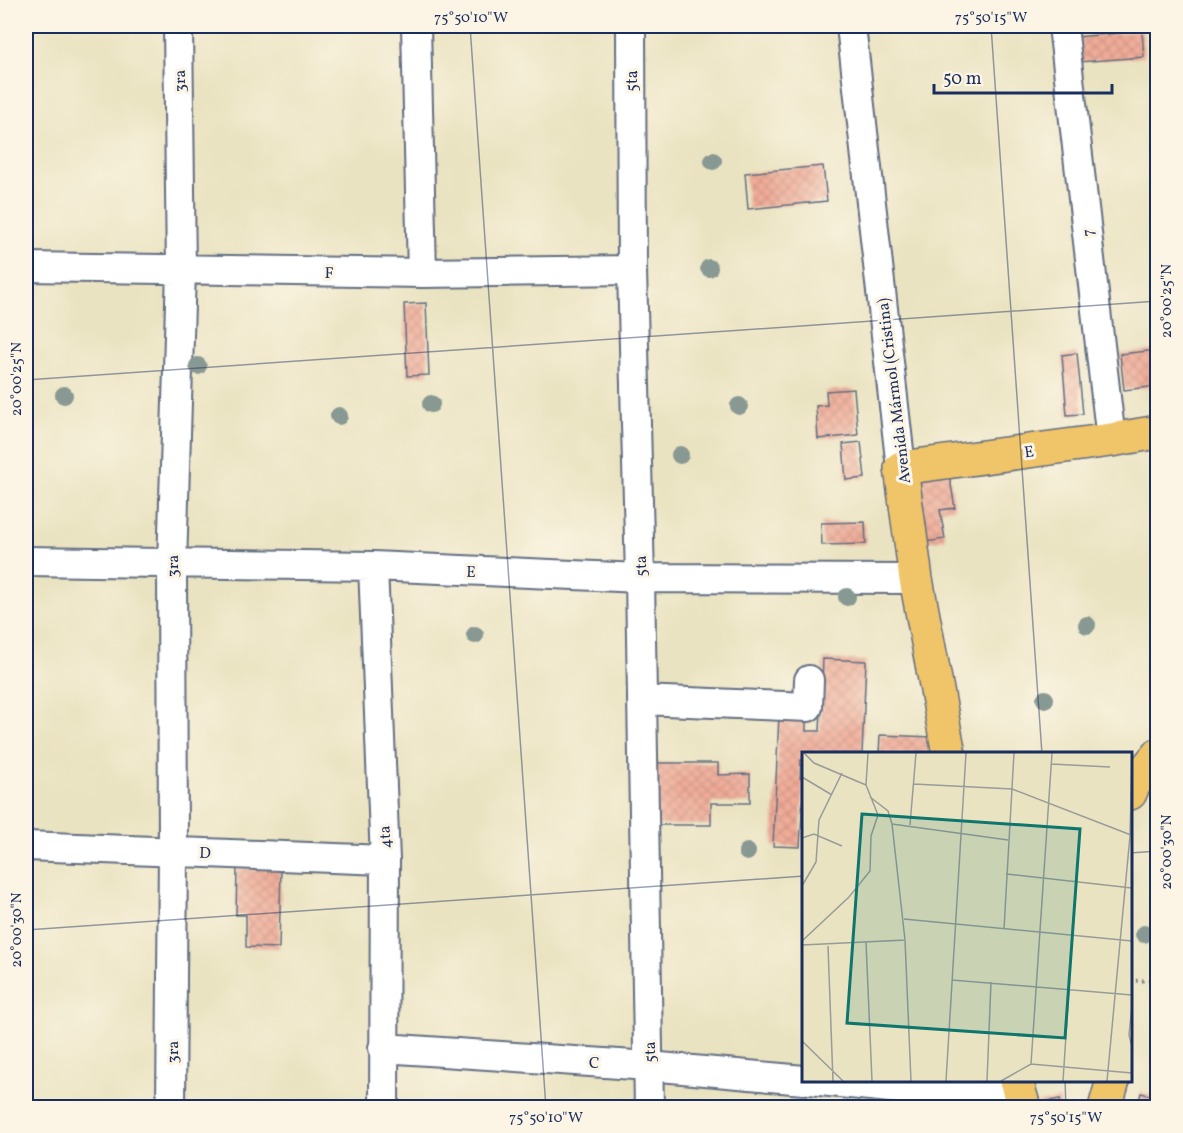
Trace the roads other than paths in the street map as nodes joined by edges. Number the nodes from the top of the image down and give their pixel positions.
1 (178, 26) edge
2 (416, 26) edge
3 (631, 26) edge
4 (851, 26) edge
5 (1063, 26) edge
6 (26, 267) edge
7 (633, 270) junction
8 (181, 271) junction
9 (422, 273) junction
10 (1158, 432) edge
11 (1111, 440) junction
12 (901, 468) junction
13 (26, 561) edge
14 (172, 565) junction
15 (373, 566) junction
16 (640, 578) junction
17 (916, 579) junction
18 (809, 680) dead end
19 (642, 700) junction
20 (950, 752) edge
21 (1158, 755) edge
22 (1132, 791) edge
23 (26, 846) edge
24 (173, 851) junction
25 (385, 860) junction
26 (383, 1048) junction
27 (649, 1066) junction
28 (802, 1080) edge
29 (821, 1082) edge
30 (1112, 1082) edge
31 (1019, 1093) edge
32 (919, 1099) edge
33 (171, 1107) edge
34 (384, 1107) edge
35 (649, 1107) edge
36 (1105, 1107) edge

1 - 8 street, 3ra
2 - 9 street
3 - 7 street, 5ta
4 - 12 street, Avenida Mármol (Cristina)
5 - 11 street, 7
6 - 8 street, F
7 - 9 street, F
7 - 16 street, 5ta
8 - 9 street, F
8 - 14 street, 3ra
10 - 11 main road, E
11 - 12 main road, E
12 - 17 main road, Avenida Mármol (Cristina)
13 - 14 street, E
14 - 15 street, E
14 - 24 street, 3ra
15 - 16 street, E
15 - 25 street, 4ta
16 - 17 street, E
16 - 19 street, 5ta
17 - 20 main road, Avenida Mármol (Cristina)
18 - 19 street
19 - 27 street, 5ta
21 - 22 main road
23 - 24 street, D
24 - 25 street, D
24 - 33 street, 3ra
25 - 26 street, 4ta
26 - 27 street, C
26 - 34 street, 4ta
27 - 28 street, C
27 - 35 street, 5ta
29 - 32 street
30 - 36 main road
31 - 32 street

